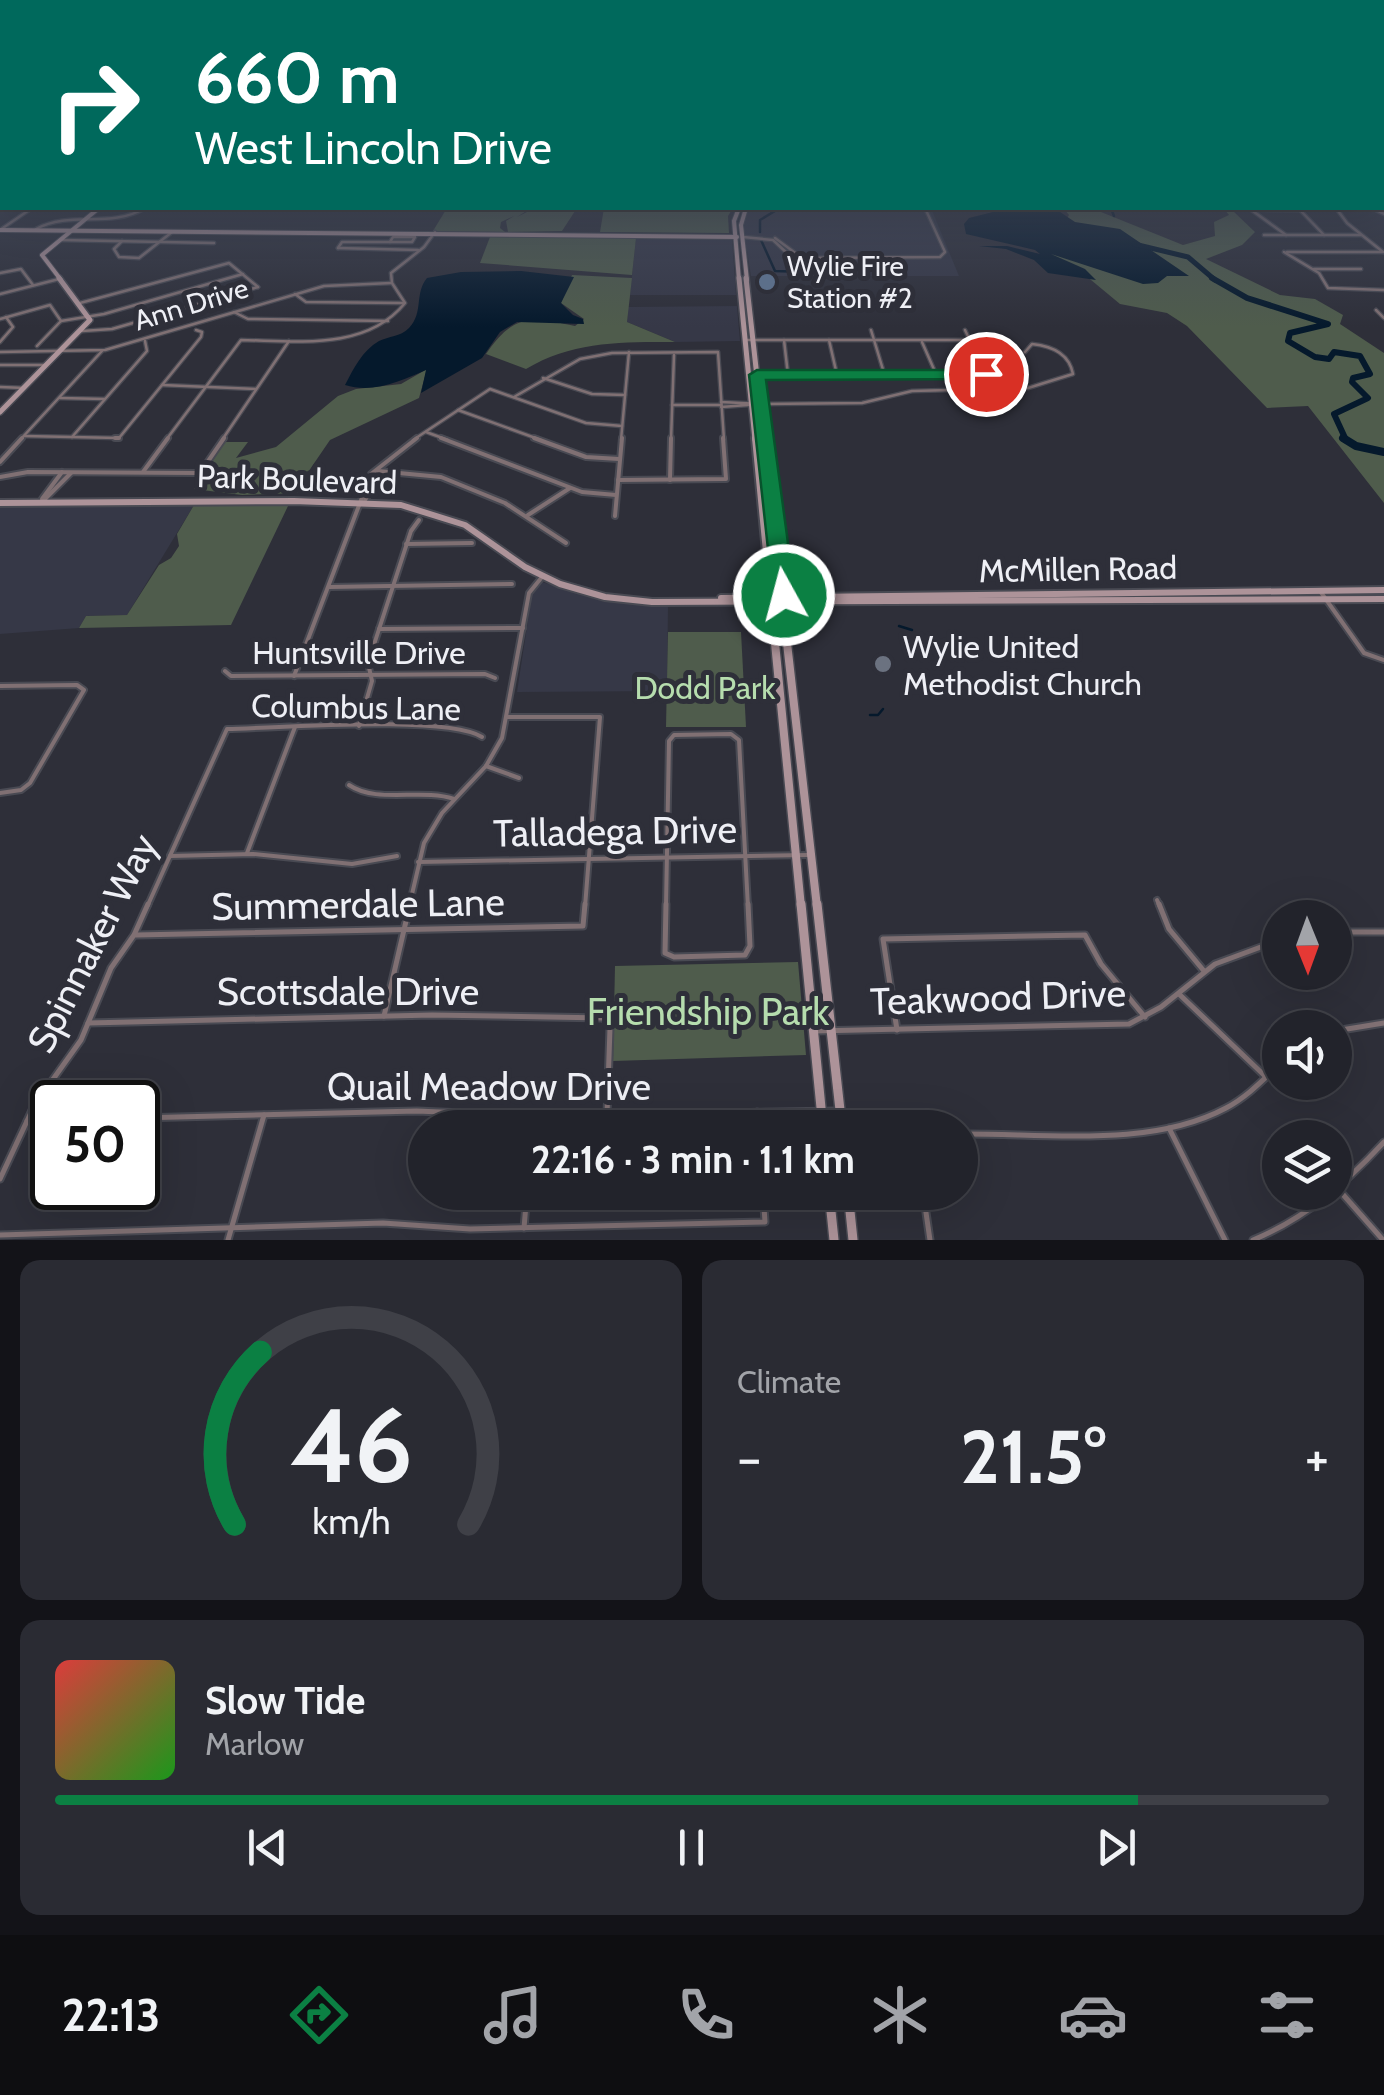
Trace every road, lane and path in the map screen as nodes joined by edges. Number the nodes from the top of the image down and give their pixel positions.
1 (27, 212) edge
2 (93, 212) edge
3 (139, 212) edge
4 (738, 212) edge
5 (744, 212) edge
6 (927, 212) edge
7 (1253, 212) edge
8 (1302, 212) edge
9 (1340, 212) edge
10 (82, 221) junction
11 (36, 229) junction
12 (1, 230) edge
13 (70, 230) junction
14 (328, 231) junction
15 (172, 232) junction
16 (245, 232) junction
17 (308, 232) dead end
18 (358, 232) junction
19 (435, 233) junction
20 (394, 235) junction
21 (681, 235) junction
22 (1264, 235) dead end
23 (1286, 235) junction
24 (1324, 235) junction
25 (1361, 235) junction
26 (666, 236) junction
27 (739, 236) junction
28 (58, 240) junction
29 (122, 241) junction
30 (161, 242) junction
31 (390, 242) junction
32 (214, 244) dead end
33 (420, 250) junction
34 (1383, 252) edge
35 (1314, 269) junction
36 (1360, 269) dead end
37 (0, 273) edge
38 (243, 274) junction
39 (59, 278) junction
40 (392, 282) junction
41 (33, 285) junction
42 (1384, 290) edge
43 (0, 294) edge
44 (296, 294) junction
45 (405, 303) junction
46 (80, 304) junction
47 (1384, 310) edge
48 (234, 312) junction
49 (90, 316) junction
50 (6, 317) junction
51 (1384, 318) edge
52 (0, 319) edge
53 (389, 321) junction
54 (61, 322) junction
55 (196, 330) dead end
56 (871, 330) dead end
57 (964, 330) dead end
58 (82, 332) junction
59 (144, 340) junction
60 (289, 340) junction
61 (749, 340) junction
62 (784, 340) junction
63 (829, 340) junction
64 (874, 340) junction
65 (922, 340) junction
66 (970, 340) junction
67 (0, 342) edge
68 (37, 346) dead end
69 (102, 351) junction
70 (0, 352) edge
71 (60, 352) junction
72 (629, 352) junction
73 (674, 352) junction
74 (718, 352) joint
75 (1025, 352) dead end
76 (0, 365) edge
77 (48, 365) junction
78 (936, 374) junction
79 (986, 374) junction
80 (753, 375) junction
81 (788, 375) junction
82 (836, 375) junction
83 (884, 375) junction
84 (543, 378) junction
85 (162, 385) junction
86 (992, 385) dead end
87 (0, 387) edge
88 (25, 388) junction
89 (205, 389) junction
90 (256, 389) junction
91 (625, 395) junction
92 (513, 397) junction
93 (59, 398) junction
94 (105, 399) junction
95 (754, 404) junction
96 (672, 405) junction
97 (721, 405) junction
98 (458, 410) junction
99 (0, 412) edge
100 (622, 426) junction
101 (426, 432) junction
102 (24, 436) junction
103 (72, 436) junction
104 (756, 450) junction
105 (766, 450) junction
106 (620, 458) junction
107 (0, 462) edge
108 (378, 471) junction
109 (62, 472) junction
110 (72, 472) junction
111 (143, 472) junction
112 (0, 477) edge
113 (618, 480) junction
114 (670, 480) junction
115 (570, 488) junction
116 (616, 496) junction
117 (229, 500) joint
118 (294, 500) joint
119 (43, 501) junction
120 (363, 501) junction
121 (0, 503) edge
122 (526, 516) junction
123 (615, 516) dead end
124 (419, 520) dead end
125 (472, 543) dead end
126 (566, 543) dead end
127 (406, 544) junction
128 (542, 577) junction
129 (512, 584) dead end
130 (393, 586) junction
131 (329, 587) junction
132 (1384, 590) edge
133 (1322, 595) junction
134 (772, 598) junction
135 (784, 598) junction
136 (1384, 598) edge
137 (379, 628) junction
138 (523, 628) junction
139 (1384, 660) edge
140 (225, 671) dead end
141 (371, 675) junction
142 (294, 676) junction
143 (495, 678) dead end
144 (0, 686) edge
145 (782, 692) junction
146 (795, 692) junction
147 (507, 717) junction
148 (359, 726) junction
149 (294, 727) junction
150 (227, 729) joint
151 (482, 737) dead end
152 (486, 766) junction
153 (519, 778) dead end
154 (349, 785) dead end
155 (0, 793) edge
156 (454, 799) junction
157 (814, 854) junction
158 (246, 855) junction
159 (798, 855) junction
160 (170, 856) junction
161 (397, 856) dead end
162 (746, 856) junction
163 (667, 857) junction
164 (590, 858) junction
165 (418, 862) junction
166 (1157, 900) dead end
167 (402, 932) junction
168 (1352, 932) edge
169 (1384, 932) edge
170 (1085, 934) joint
171 (134, 936) junction
172 (884, 939) joint
173 (1262, 945) edge
174 (1204, 970) junction
175 (1178, 993) junction
176 (384, 1016) junction
177 (1146, 1018) junction
178 (88, 1022) junction
179 (1384, 1023) edge
180 (1352, 1028) edge
181 (897, 1030) junction
182 (814, 1031) junction
183 (832, 1031) junction
184 (1262, 1073) edge
185 (1262, 1080) edge
186 (607, 1110) edge
187 (822, 1110) edge
188 (840, 1110) edge
189 (408, 1111) edge
190 (264, 1116) junction
191 (160, 1118) edge
192 (27, 1121) junction
193 (30, 1121) edge
194 (1168, 1127) junction
195 (978, 1134) edge
196 (1384, 1142) edge
197 (1352, 1176) edge
198 (0, 1179) edge
199 (1352, 1205) edge
200 (526, 1210) edge
201 (764, 1210) edge
202 (831, 1210) edge
203 (850, 1210) edge
204 (926, 1210) edge
205 (1310, 1210) edge
206 (765, 1222) joint
207 (232, 1228) junction
208 (524, 1228) junction
209 (0, 1235) edge
210 (228, 1240) edge
211 (834, 1240) edge
212 (854, 1240) edge
213 (930, 1240) edge
214 (1225, 1240) edge
215 (1253, 1240) edge
216 (1383, 1240) edge

1 - 12 street
2 - 10 main road
3 - 10 street
4 - 27 main road
5 - 27 main road
6 - 27 street
7 - 23 street
8 - 24 street
9 - 25 street
10 - 11 street
10 - 13 main road
11 - 12 main road
11 - 13 main road
12 - 13 main road
13 - 15 main road
13 - 16 main road
13 - 28 main road
14 - 16 main road
14 - 17 main road
14 - 18 main road
15 - 16 main road
15 - 30 street
16 - 18 main road
18 - 19 main road
18 - 20 main road
19 - 20 main road
19 - 21 main road
19 - 26 main road
19 - 33 street
20 - 31 street
20 - 31 street
21 - 26 main road
21 - 27 main road
22 - 23 street
23 - 24 street
24 - 25 street
25 - 34 street
26 - 27 main road
27 - 61 main road
28 - 29 street
28 - 39 main road
29 - 30 street
29 - 30 street
30 - 32 street
31 - 33 street
33 - 40 street
34 - 35 street
35 - 36 street
35 - 42 street
37 - 41 street
38 - 46 street
38 - 49 street
38 - 58 street
39 - 41 street
39 - 46 main road
40 - 44 street, Ann Drive
40 - 45 street
41 - 43 street
44 - 45 street
44 - 48 street, Ann Drive
45 - 53 street
46 - 49 main road
47 - 51 street
48 - 53 street
48 - 59 street, Ann Drive
49 - 54 street
49 - 58 main road
50 - 52 street
50 - 54 street
50 - 67 street
53 - 60 street
54 - 68 street
55 - 85 street
56 - 64 street
57 - 66 street
58 - 71 main road
59 - 69 street, Ann Drive
59 - 94 street
60 - 89 street
60 - 90 street
61 - 62 street
61 - 80 main road
62 - 63 street
62 - 81 street
63 - 64 street
63 - 82 street
64 - 65 street
64 - 83 street
65 - 66 street
65 - 78 street
66 - 79 street
69 - 71 street, Ann Drive
69 - 93 street
70 - 71 street, Ann Drive
71 - 77 main road
72 - 73 street
72 - 84 street
72 - 91 street
73 - 74 street
73 - 96 street
74 - 97 street
75 - 95 street
76 - 77 street
77 - 88 main road
78 - 79 street
78 - 83 street
79 - 86 street
80 - 81 street
80 - 95 main road
81 - 82 street
82 - 83 street
84 - 91 street
84 - 92 street
85 - 89 street
85 - 103 street
87 - 88 street
88 - 99 main road
89 - 90 street
89 - 111 street
90 - 111 street
91 - 100 street
92 - 98 street
92 - 100 street
93 - 94 street
93 - 102 street
94 - 103 street
95 - 97 street
95 - 104 main road
95 - 105 main road
96 - 97 street
96 - 114 street
97 - 114 street
98 - 101 street
98 - 106 street
100 - 106 street
101 - 108 street
101 - 115 street
102 - 103 street
102 - 107 street
104 - 105 main road
104 - 134 main road
105 - 135 main road
106 - 113 street
108 - 120 street
108 - 122 street
109 - 110 street
109 - 112 street
109 - 119 street
110 - 111 street
110 - 119 street
113 - 114 street
113 - 116 street
115 - 116 street
115 - 122 street
116 - 123 street
117 - 118 main road, Park Boulevard
117 - 119 main road, Park Boulevard
118 - 120 main road, Park Boulevard
119 - 121 main road, Park Boulevard
120 - 128 main road, Park Boulevard
120 - 131 street
122 - 126 street
124 - 127 street
125 - 127 street
127 - 130 street
128 - 134 main road, Park Boulevard
128 - 138 street
129 - 130 street
130 - 131 street
130 - 137 street
131 - 142 street
132 - 133 main road, McMillen Road
133 - 135 main road, McMillen Road
133 - 136 main road, McMillen Road
133 - 139 street
134 - 135 main road, Park Boulevard
134 - 145 main road
135 - 146 main road
137 - 138 street
137 - 141 street
138 - 147 street
140 - 142 street, Huntsville Drive
141 - 142 street, Huntsville Drive
141 - 143 street, Huntsville Drive
141 - 148 street
144 - 155 street
145 - 146 main road
145 - 159 main road
146 - 157 main road
147 - 152 street
147 - 164 street
148 - 149 street, Columbus Lane
148 - 151 street, Columbus Lane
149 - 150 street, Columbus Lane
149 - 158 street
150 - 160 street, Spinnaker Way
152 - 153 street
152 - 156 street
154 - 156 street
156 - 165 street
157 - 159 street, Talladega Drive
157 - 183 main road
158 - 160 street
158 - 161 street
159 - 162 street, Talladega Drive
159 - 182 main road
160 - 171 street, Spinnaker Way
162 - 163 street, Talladega Drive
162 - 163 street
162 - 163 street
163 - 164 street, Talladega Drive
164 - 165 street, Talladega Drive
164 - 167 street, Summerdale Lane
165 - 167 street
166 - 174 street
167 - 171 street, Summerdale Lane
167 - 176 street
168 - 169 street
170 - 172 street
170 - 177 street
171 - 178 street, Spinnaker Way
172 - 181 street
173 - 174 street, Teakwood Drive
174 - 175 street, Teakwood Drive
175 - 177 street, Teakwood Drive
175 - 184 street
176 - 178 street, Scottsdale Drive
176 - 186 street, Scottsdale Drive
177 - 181 street, Teakwood Drive
178 - 192 street, Spinnaker Way
179 - 180 street
181 - 183 street, Teakwood Drive
182 - 183 street, Teakwood Drive
182 - 187 main road
183 - 188 main road
185 - 194 street
189 - 190 street, Quail Meadow Drive
190 - 191 street, Quail Meadow Drive
190 - 207 street
192 - 193 street
192 - 198 street, Spinnaker Way
194 - 195 street
194 - 214 street
196 - 197 street
199 - 216 street
200 - 208 street
201 - 206 street
202 - 211 main road
203 - 212 main road
204 - 213 street
205 - 215 street
206 - 208 street
207 - 208 street
207 - 209 street
207 - 210 street

